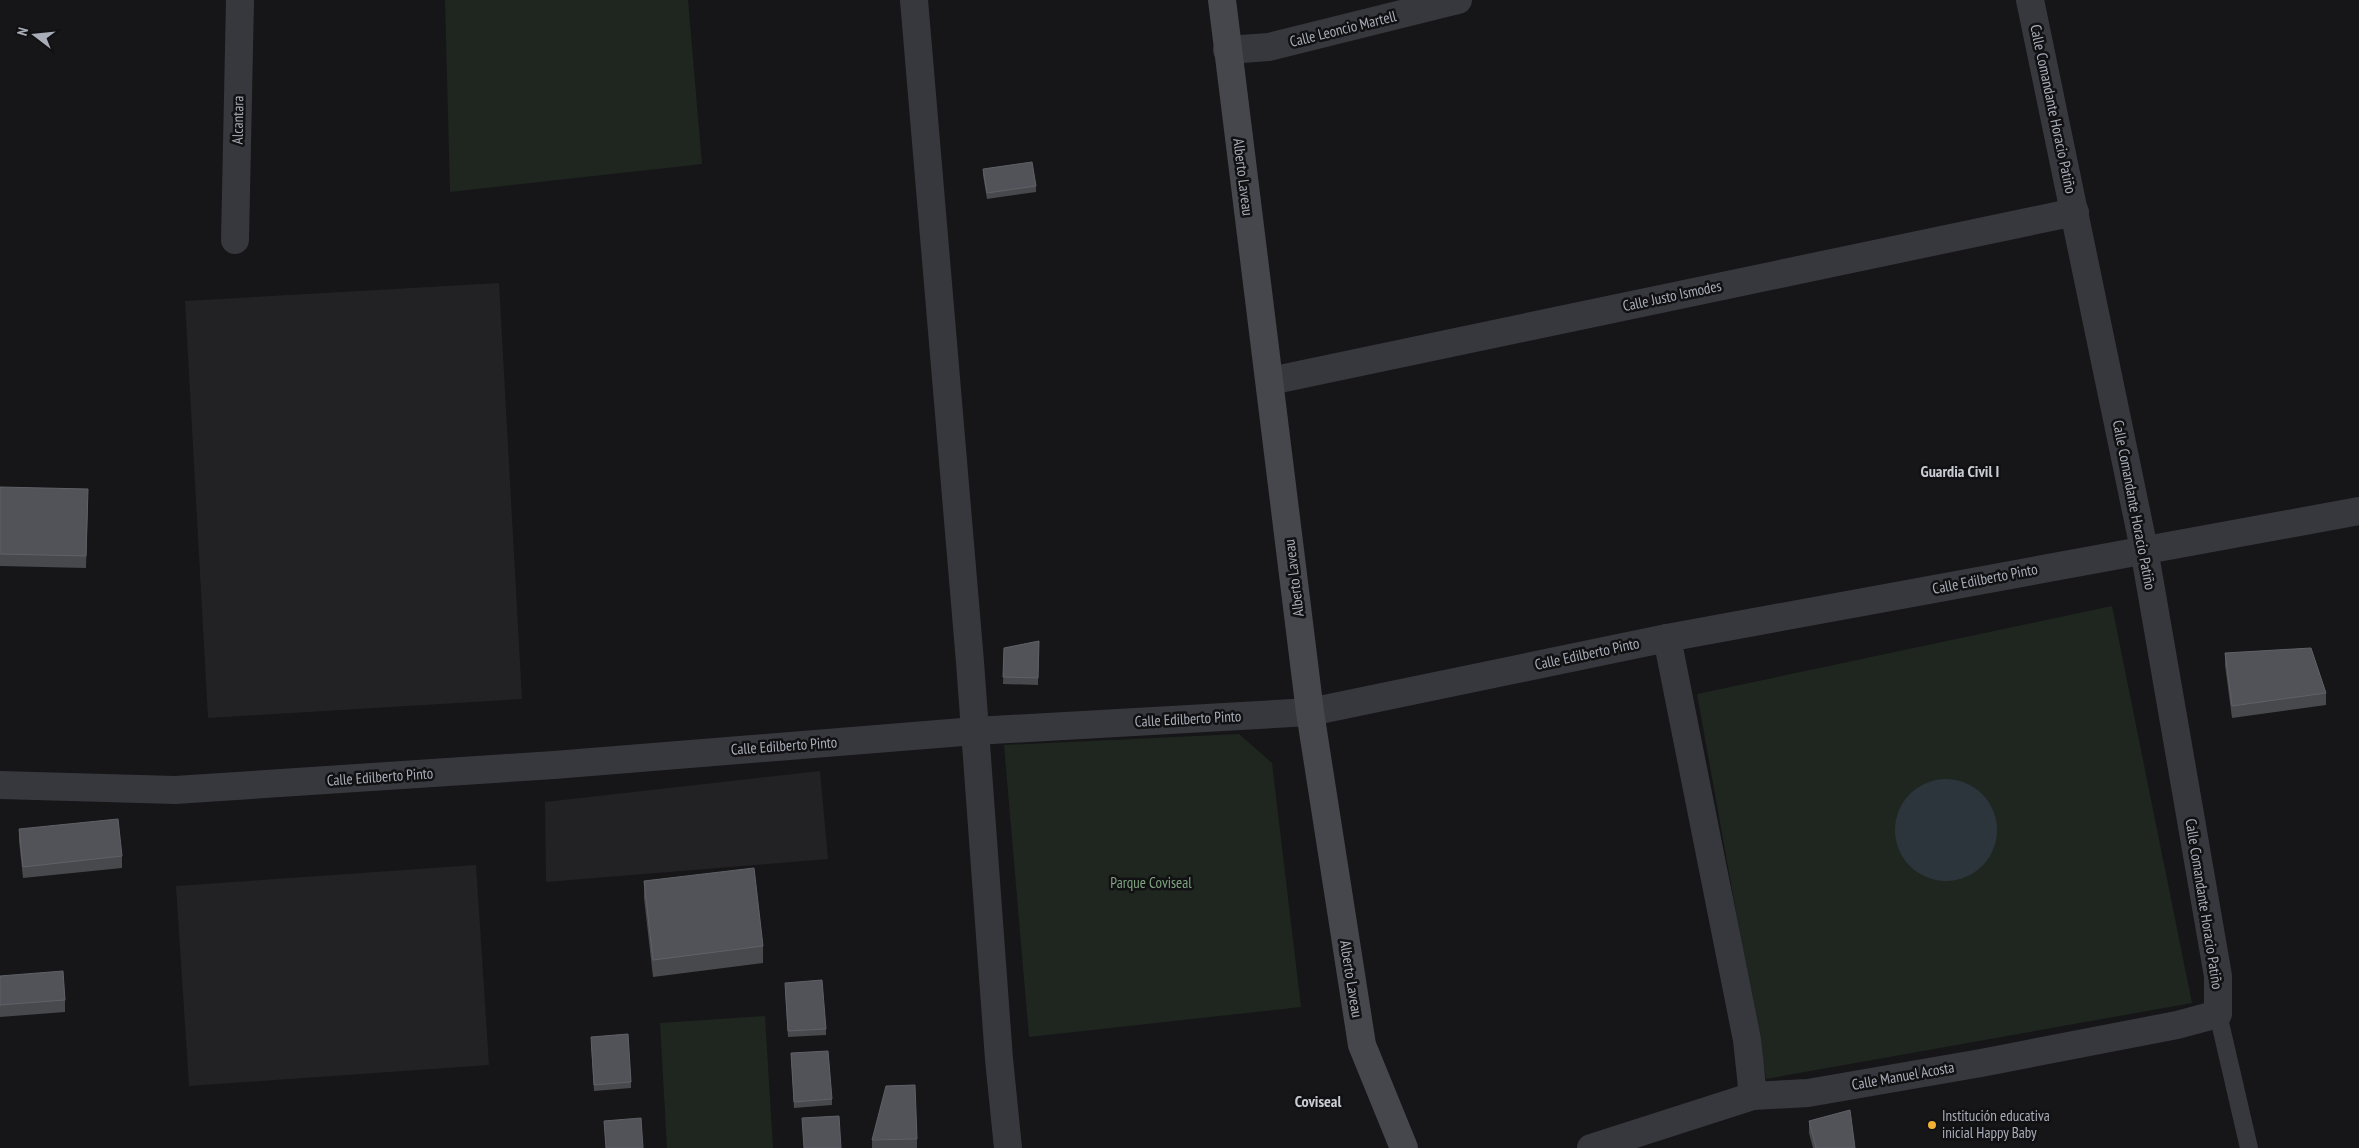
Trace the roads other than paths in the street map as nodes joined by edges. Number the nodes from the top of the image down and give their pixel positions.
1 (240, 0) edge
2 (914, 0) edge
3 (1222, 0) edge
4 (1458, 0) edge
5 (2030, 0) edge
6 (1227, 50) junction
7 (2075, 212) junction
8 (235, 240) dead end
9 (1270, 381) junction
10 (2359, 511) edge
11 (2144, 548) junction
12 (1667, 638) junction
13 (1310, 712) junction
14 (975, 731) junction
15 (0, 785) edge
16 (2218, 1014) junction
17 (1753, 1096) junction
18 (1008, 1148) edge
19 (1404, 1148) edge
20 (1591, 1148) edge
21 (2249, 1148) edge

1 - 8 street, Alcantara
2 - 14 street
3 - 6 street, Alberto Laveau
4 - 6 street, Calle Leoncio Martell
5 - 7 street, Calle Comandante Horacio Patiño
6 - 9 street, Alberto Laveau
7 - 9 street, Calle Justo Ismodes
7 - 11 street, Calle Comandante Horacio Patiño
9 - 13 street, Alberto Laveau
10 - 11 street, Calle Edilberto Pinto
11 - 12 street, Calle Edilberto Pinto
11 - 16 street, Calle Comandante Horacio Patiño
12 - 13 street, Calle Edilberto Pinto
12 - 17 street
13 - 14 street, Calle Edilberto Pinto
13 - 19 street, Alberto Laveau
14 - 15 street, Calle Edilberto Pinto
14 - 18 street
16 - 17 street, Calle Manuel Acosta
16 - 21 lane
17 - 20 street, Calle Manuel Acosta

